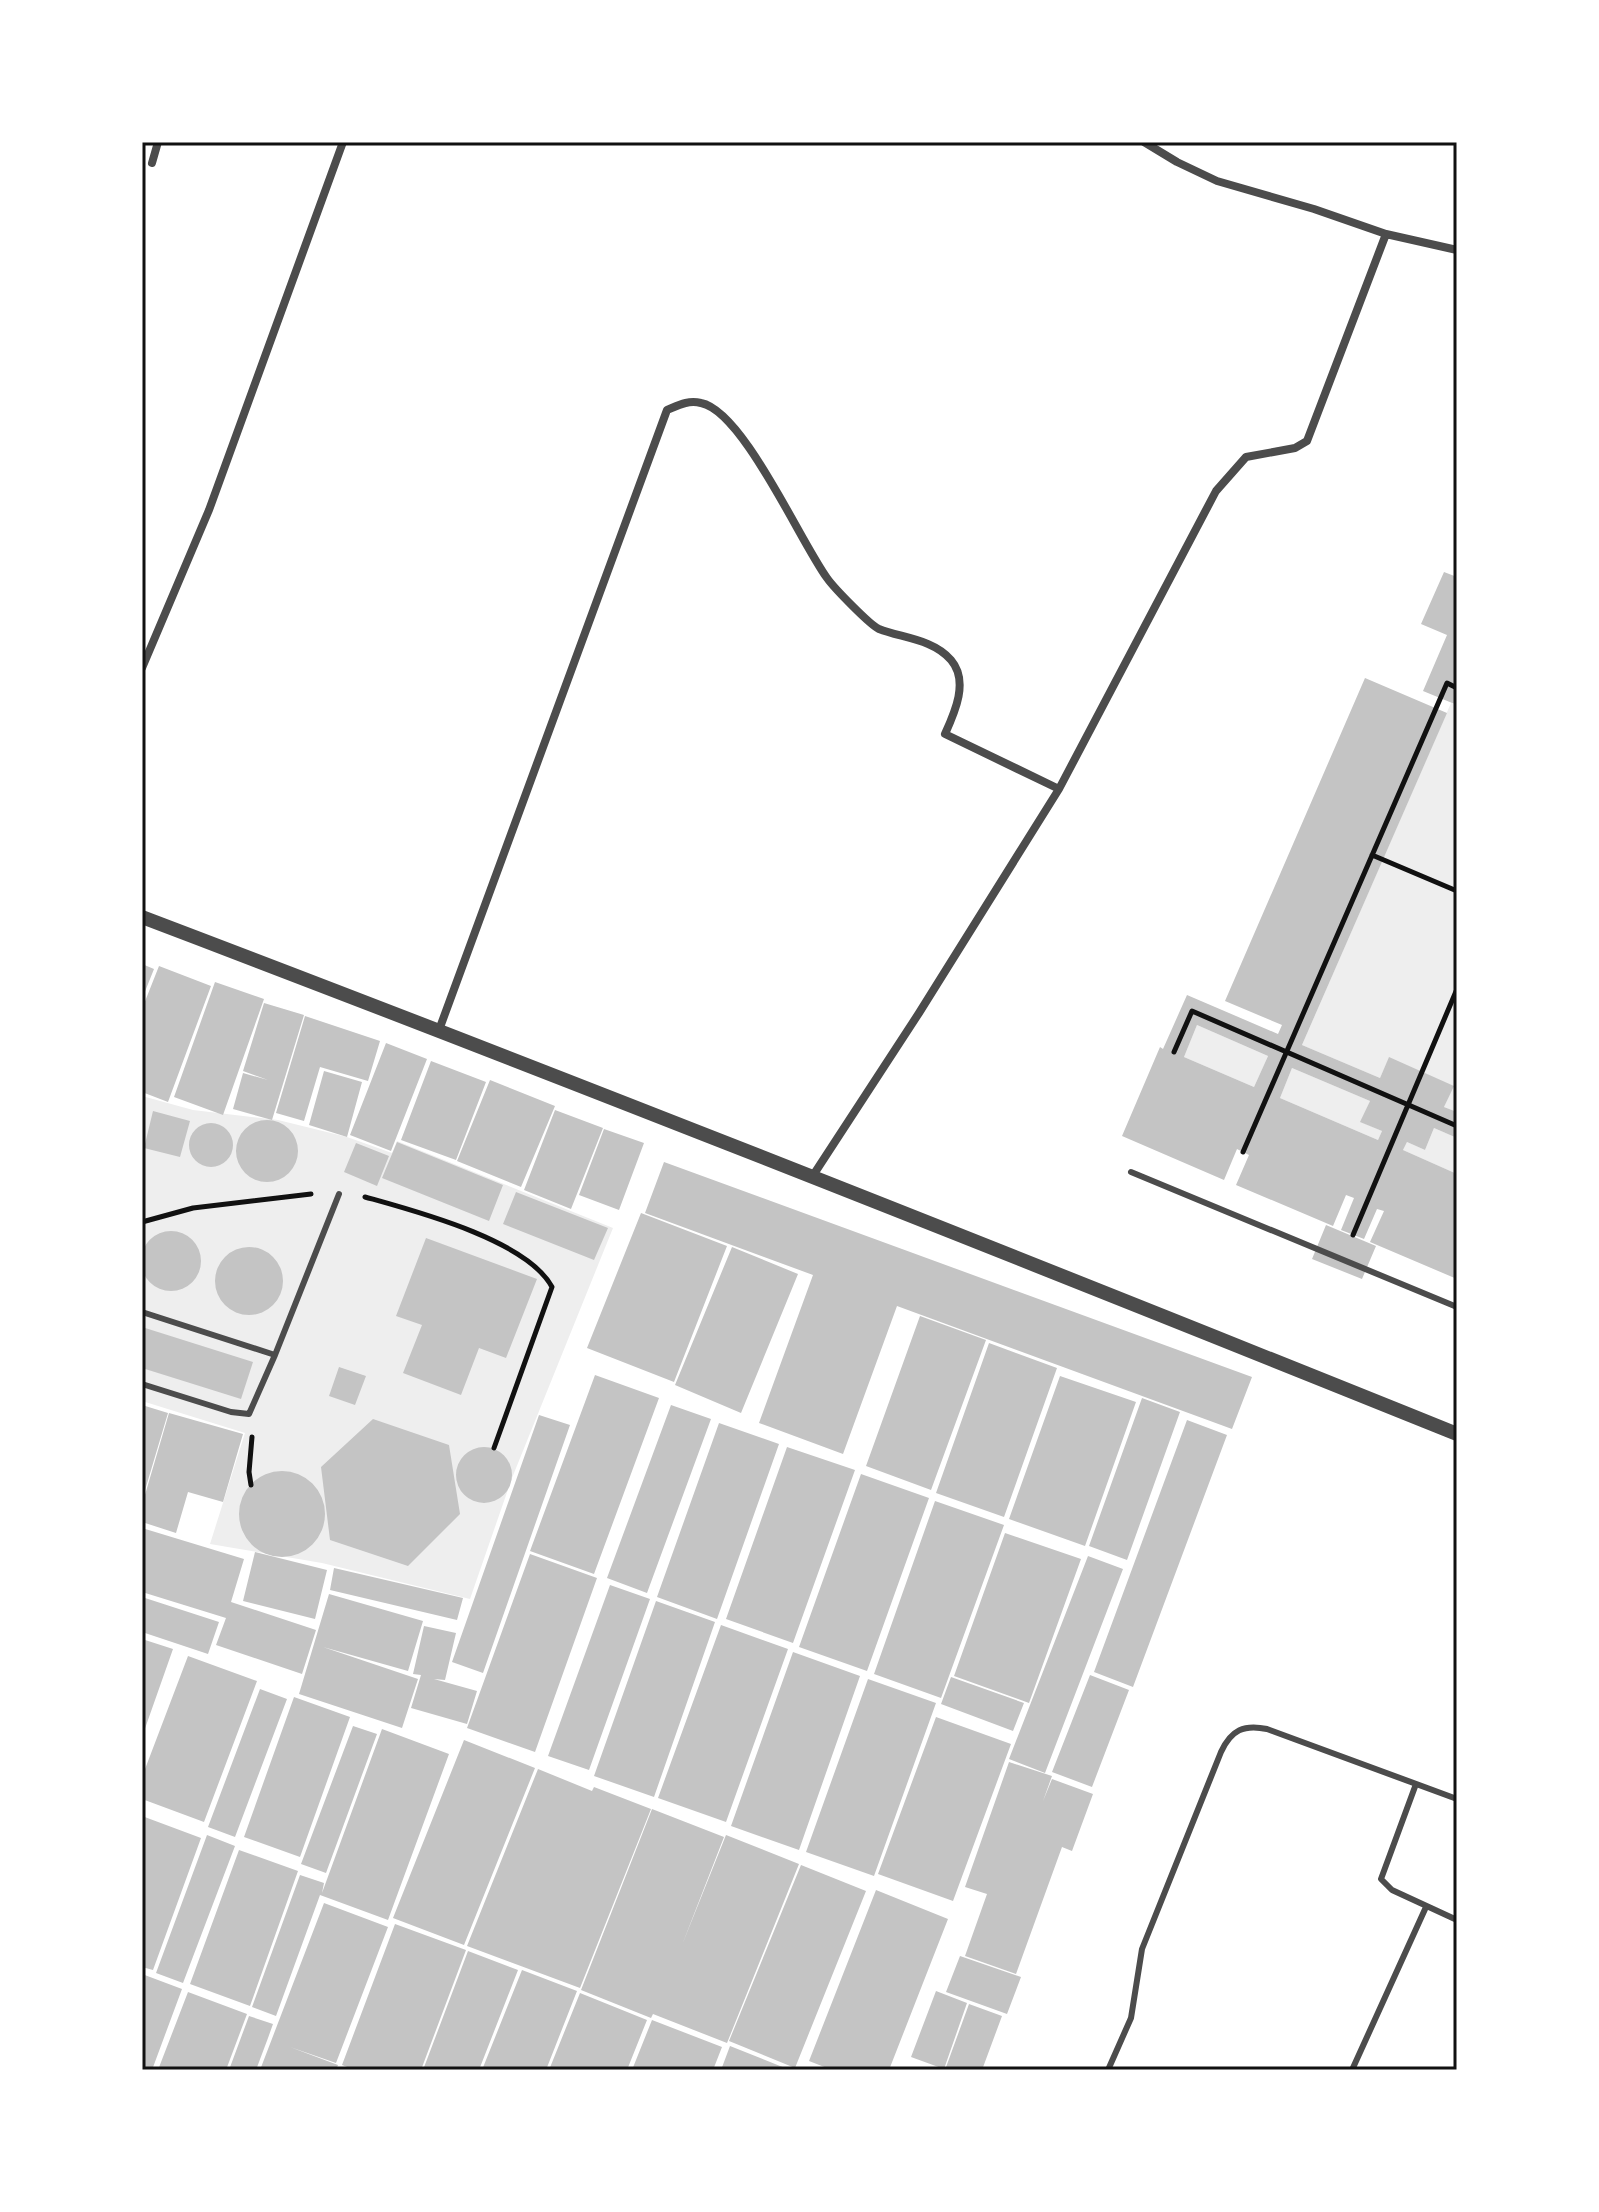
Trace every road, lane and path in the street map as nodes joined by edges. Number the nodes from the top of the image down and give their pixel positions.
1 (158, 142) edge
2 (343, 142) edge
3 (1144, 142) edge
4 (152, 163) dead end
5 (1386, 234) junction
6 (1457, 250) edge
7 (142, 668) edge
8 (1457, 688) edge
9 (1059, 789) junction
10 (1372, 855) junction
11 (1457, 891) edge
12 (142, 917) edge
13 (1457, 989) edge
14 (439, 1030) junction
15 (1174, 1052) dead end
16 (1287, 1052) junction
17 (1408, 1105) junction
18 (1457, 1126) edge
19 (1243, 1152) dead end
20 (1131, 1172) dead end
21 (812, 1177) junction
22 (339, 1194) junction
23 (142, 1222) edge
24 (1342, 1259) junction
25 (1457, 1307) edge
26 (142, 1312) edge
27 (275, 1355) junction
28 (142, 1384) edge
29 (244, 1414) junction
30 (1457, 1434) edge
31 (494, 1448) dead end
32 (251, 1485) dead end
33 (1416, 1784) junction
34 (1457, 1799) edge
35 (1426, 1907) junction
36 (1457, 1920) edge
37 (1108, 2070) edge
38 (1352, 2070) edge

1 - 4 street
2 - 7 street
3 - 5 street
5 - 6 street
5 - 9 street
8 - 10 path
9 - 14 street
9 - 21 street
10 - 11 path
10 - 16 path
12 - 14 street
13 - 17 path
14 - 21 street
15 - 16 path
16 - 17 path
16 - 19 path
17 - 18 path
17 - 24 path
20 - 24 lane
21 - 30 street
22 - 23 path
22 - 27 lane
22 - 31 path
24 - 25 lane
26 - 27 lane
27 - 29 lane
28 - 29 lane
29 - 32 path
33 - 34 lane
33 - 35 lane
33 - 37 lane
35 - 36 lane
35 - 38 lane

